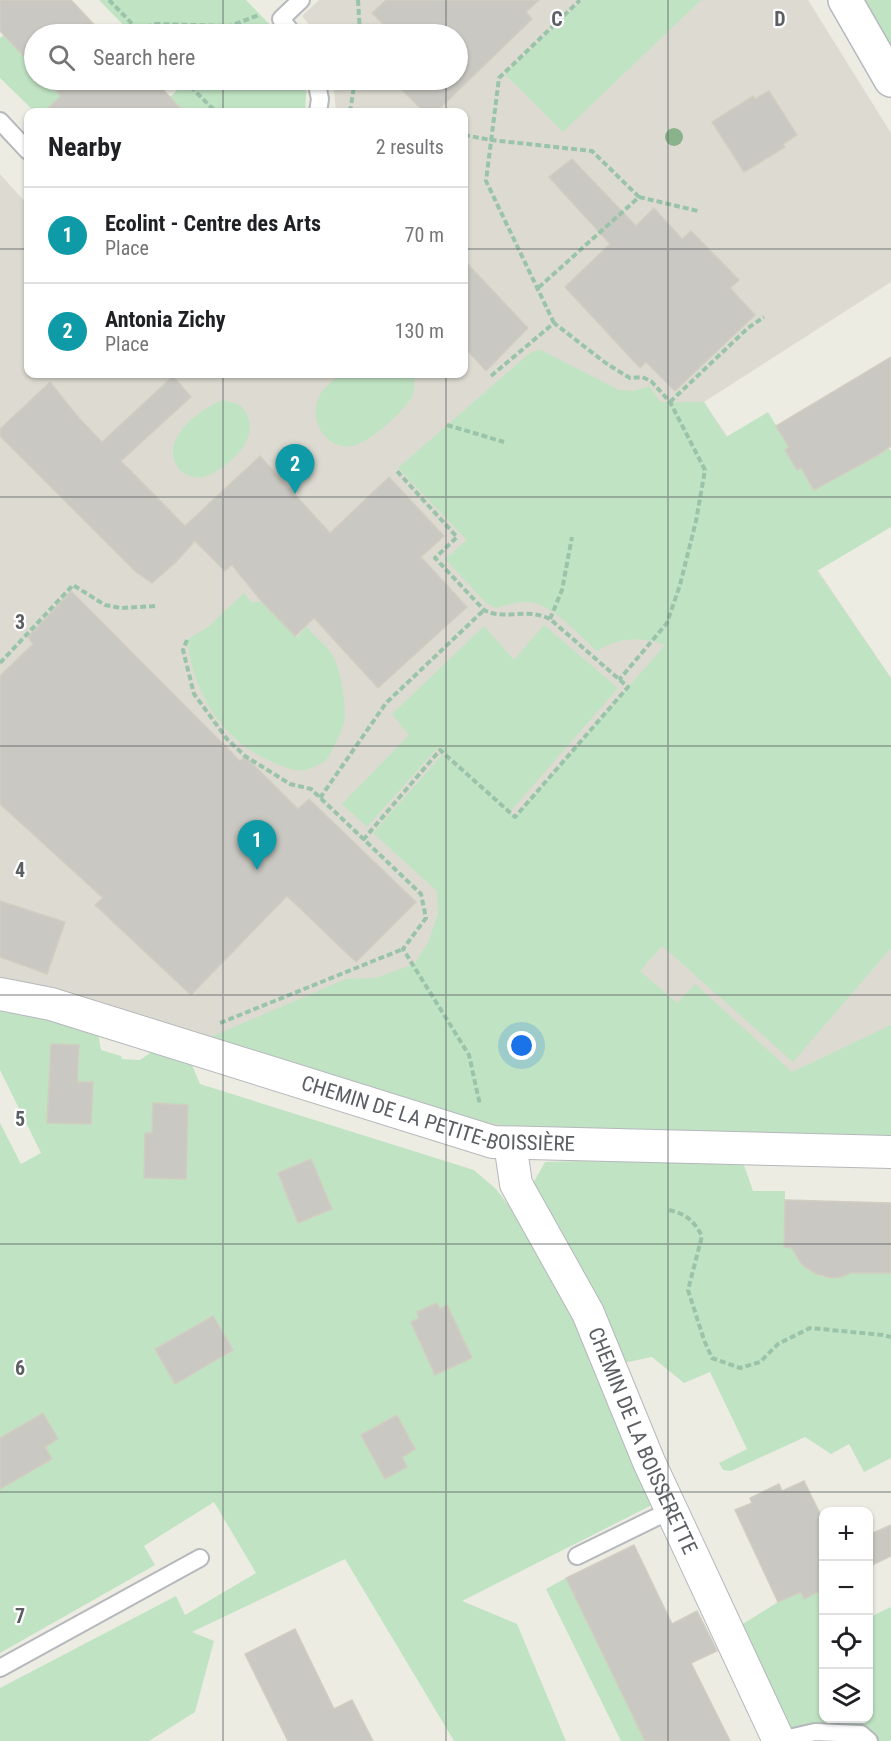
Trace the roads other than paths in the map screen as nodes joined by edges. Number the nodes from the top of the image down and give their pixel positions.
1 (301, 0) edge
2 (845, 0) edge
3 (285, 24) edge
4 (891, 80) edge
5 (318, 90) edge
6 (319, 108) edge
7 (0, 121) edge
8 (24, 148) edge
9 (0, 994) edge
10 (502, 1142) junction
11 (891, 1152) edge
12 (671, 1510) junction
13 (577, 1556) dead end
14 (200, 1558) dead end
15 (0, 1668) edge
16 (778, 1741) edge
17 (869, 1741) edge

1 - 3 lane
2 - 4 street
5 - 6 lane
7 - 8 lane
9 - 10 street, CHEMIN DE LA PETITE-BOISSIÈRE
10 - 11 street, CHEMIN DE LA PETITE-BOISSIÈRE
10 - 12 street, CHEMIN DE LA BOISSERETTE
12 - 13 lane
12 - 16 street, CHEMIN DE LA BOISSERETTE
14 - 15 lane
16 - 17 lane

